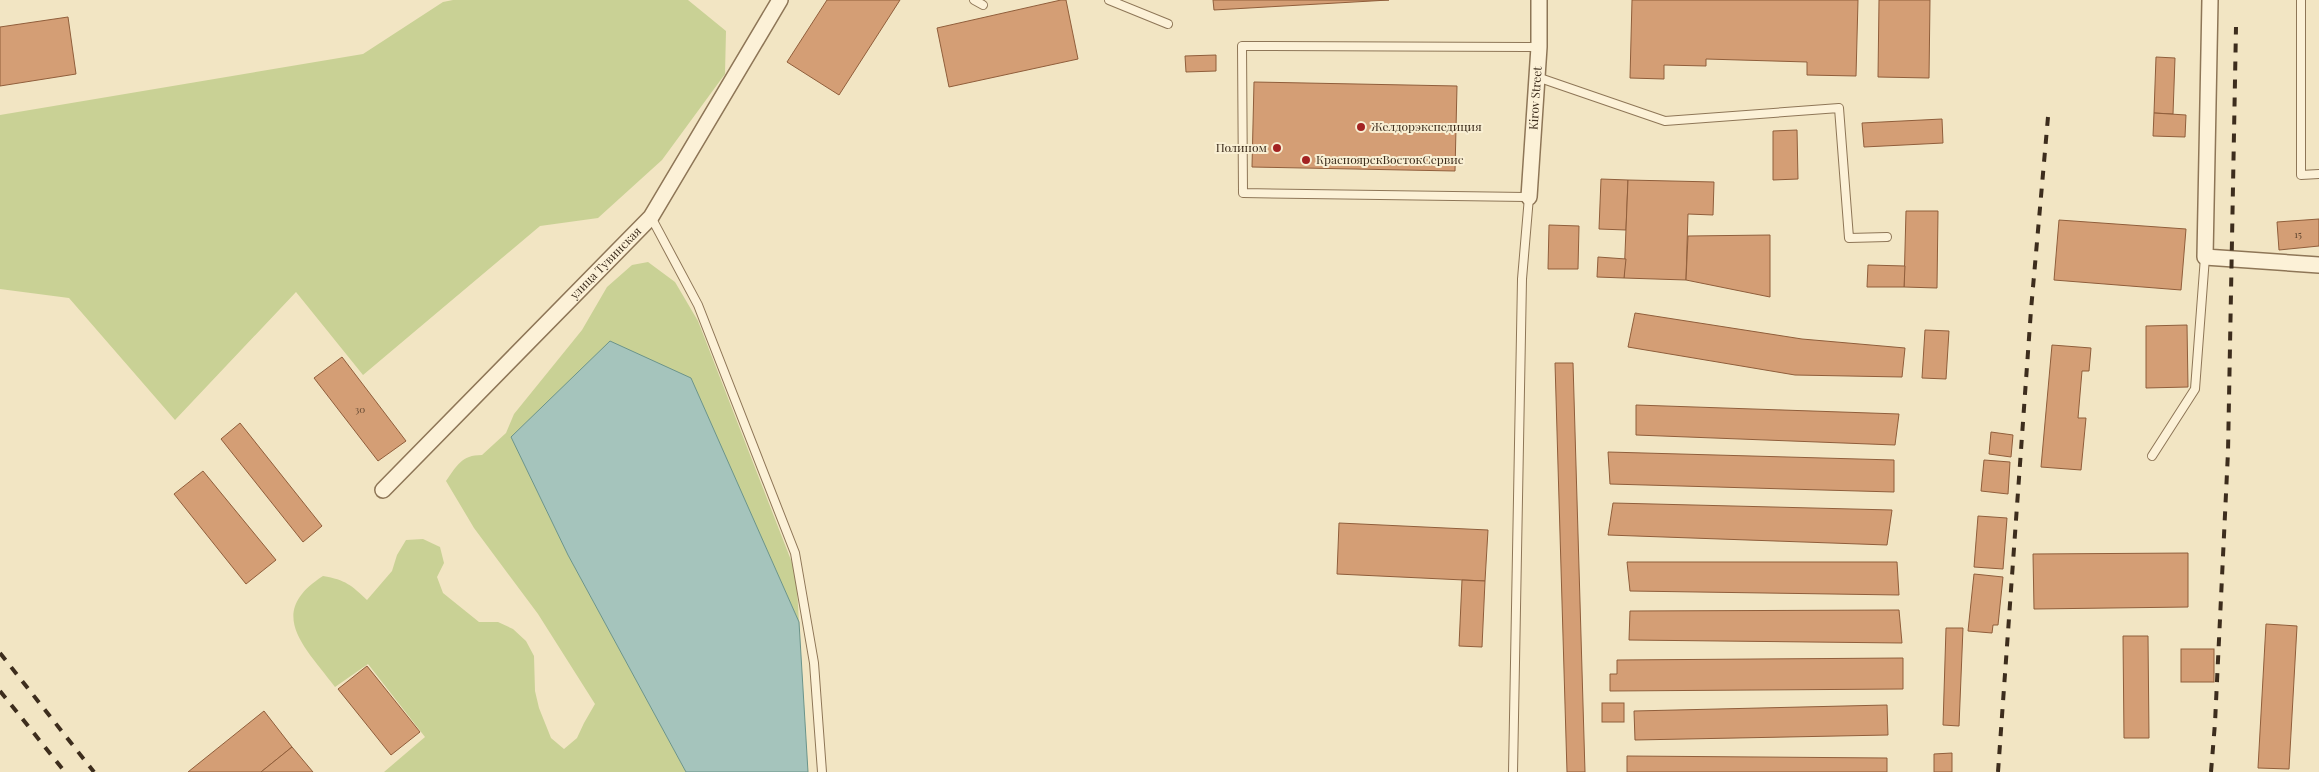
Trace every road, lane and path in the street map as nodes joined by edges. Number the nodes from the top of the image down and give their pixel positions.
1 (780, 0) edge
2 (974, 0) edge
3 (1109, 0) edge
4 (1539, 0) edge
5 (2210, 0) edge
6 (2302, 0) edge
7 (983, 6) dead end
8 (1168, 24) dead end
9 (1539, 47) junction
10 (1537, 77) junction
11 (2319, 174) edge
12 (1529, 197) junction
13 (651, 217) junction
14 (1887, 237) dead end
15 (2205, 257) junction
16 (2319, 265) edge
17 (2152, 456) dead end
18 (384, 490) dead end
19 (822, 772) edge
20 (1513, 772) edge

1 - 13 street, улица Тувинская
2 - 7 lane
3 - 8 lane
4 - 9 street, Kirov Street
5 - 15 street
6 - 11 lane
9 - 10 street, Kirov Street
9 - 12 lane
10 - 12 street, Kirov Street
10 - 14 lane
12 - 20 lane
13 - 18 street, улица Тувинская
13 - 19 lane
15 - 16 street
15 - 17 lane

